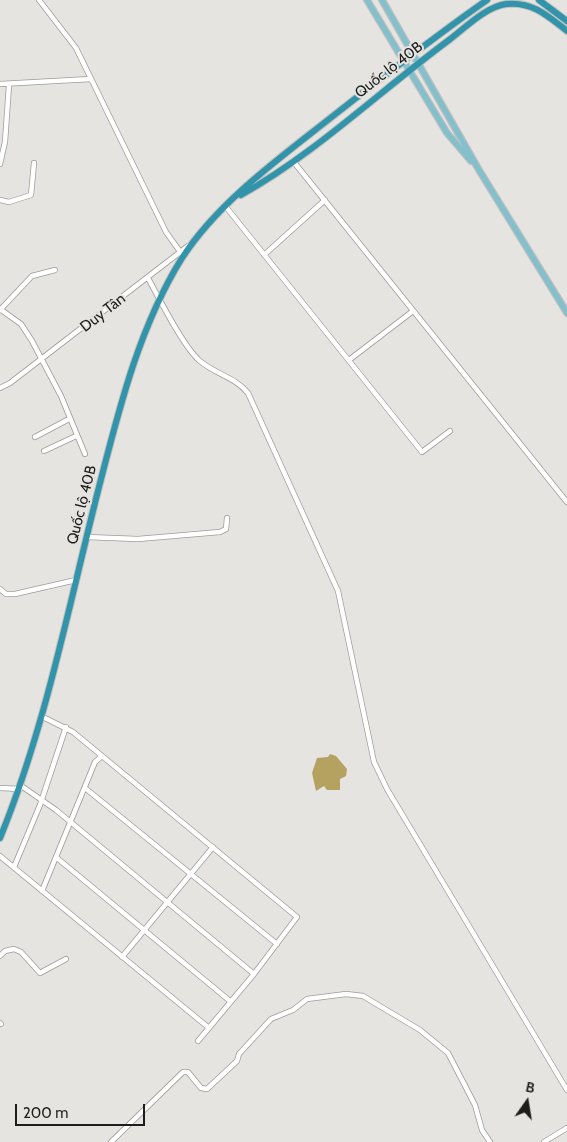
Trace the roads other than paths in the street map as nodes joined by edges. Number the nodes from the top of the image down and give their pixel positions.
1 (39, 0) edge
2 (368, 0) edge
3 (382, 0) edge
4 (487, 0) edge
5 (539, 0) edge
6 (567, 21) edge
7 (567, 31) edge
8 (413, 53) junction
9 (403, 61) junction
10 (419, 62) junction
11 (408, 71) junction
12 (91, 79) junction
13 (0, 84) edge
14 (9, 85) junction
15 (294, 161) junction
16 (34, 163) dead end
17 (0, 164) edge
18 (479, 170) junction
19 (234, 199) junction
20 (0, 200) edge
21 (325, 200) junction
22 (226, 207) junction
23 (202, 234) junction
24 (181, 253) junction
25 (264, 255) junction
26 (54, 270) dead end
27 (148, 278) junction
28 (160, 300) junction
29 (0, 310) edge
30 (413, 311) junction
31 (567, 312) edge
32 (41, 360) junction
33 (349, 360) junction
34 (0, 388) edge
35 (70, 419) junction
36 (450, 431) dead end
37 (76, 436) junction
38 (35, 437) dead end
39 (44, 450) dead end
40 (85, 454) dead end
41 (567, 502) edge
42 (227, 518) dead end
43 (86, 537) junction
44 (76, 580) junction
45 (0, 589) edge
46 (41, 716) junction
47 (66, 727) junction
48 (102, 756) junction
49 (20, 787) junction
50 (0, 788) edge
51 (85, 788) junction
52 (42, 799) junction
53 (72, 823) junction
54 (0, 838) edge
55 (213, 847) junction
56 (0, 856) edge
57 (57, 858) junction
58 (14, 867) junction
59 (191, 874) junction
60 (42, 891) junction
61 (168, 902) junction
62 (144, 930) junction
63 (276, 944) junction
64 (0, 956) edge
65 (122, 957) junction
66 (66, 959) dead end
67 (254, 974) junction
68 (230, 1001) junction
69 (209, 1028) junction
70 (198, 1041) dead end
71 (567, 1090) edge
72 (567, 1128) edge
73 (111, 1142) edge
74 (490, 1142) edge
75 (544, 1142) edge

1 - 12 street
2 - 9 main road
3 - 8 main road
4 - 8 highway, Quốc lộ 40B
5 - 6 highway
7 - 10 highway, Quốc lộ 40B
8 - 9 highway, Quốc lộ 40B
8 - 10 main road
9 - 11 main road
9 - 19 highway, Quốc lộ 40B
10 - 11 highway, Quốc lộ 40B
10 - 18 main road
11 - 15 highway, Quốc lộ 40B
11 - 18 main road
12 - 14 street
12 - 24 street
13 - 14 street
14 - 17 street
15 - 19 highway, Quốc lộ 40B
15 - 21 street
16 - 20 street
18 - 31 main road
19 - 22 highway, Quốc lộ 40B
21 - 25 street
21 - 30 street
22 - 23 highway, Quốc lộ 40B
22 - 25 street
23 - 24 street, Duy Tân
23 - 28 highway, Quốc lộ 40B
24 - 27 street, Duy Tân
25 - 33 street
26 - 29 street
27 - 28 street
27 - 32 street, Duy Tân
28 - 43 highway, Quốc lộ 40B
28 - 71 street
29 - 32 street
30 - 33 street
30 - 41 street
32 - 34 street, Duy Tân
32 - 35 street
33 - 36 street
35 - 37 street
35 - 38 street
37 - 39 street
37 - 40 street
42 - 43 street
43 - 44 highway, Quốc lộ 40B
44 - 45 street
44 - 46 highway, Quốc lộ 40B
46 - 47 street
46 - 49 highway, Quốc lộ 40B
47 - 48 street
47 - 52 street
48 - 51 street
48 - 55 street
49 - 50 street
49 - 52 street
49 - 54 highway, Quốc lộ 40B
51 - 53 street
51 - 59 street
52 - 53 street
52 - 58 street
53 - 57 street
53 - 61 street
55 - 59 street
55 - 63 street
56 - 58 street
57 - 60 street
57 - 62 street
58 - 60 street
59 - 61 street
59 - 63 street
60 - 65 street
61 - 62 street
61 - 67 street
62 - 65 street
62 - 68 street
63 - 67 street
64 - 66 street
65 - 69 street
67 - 68 street
68 - 69 street
69 - 70 street
72 - 75 street
73 - 74 street

